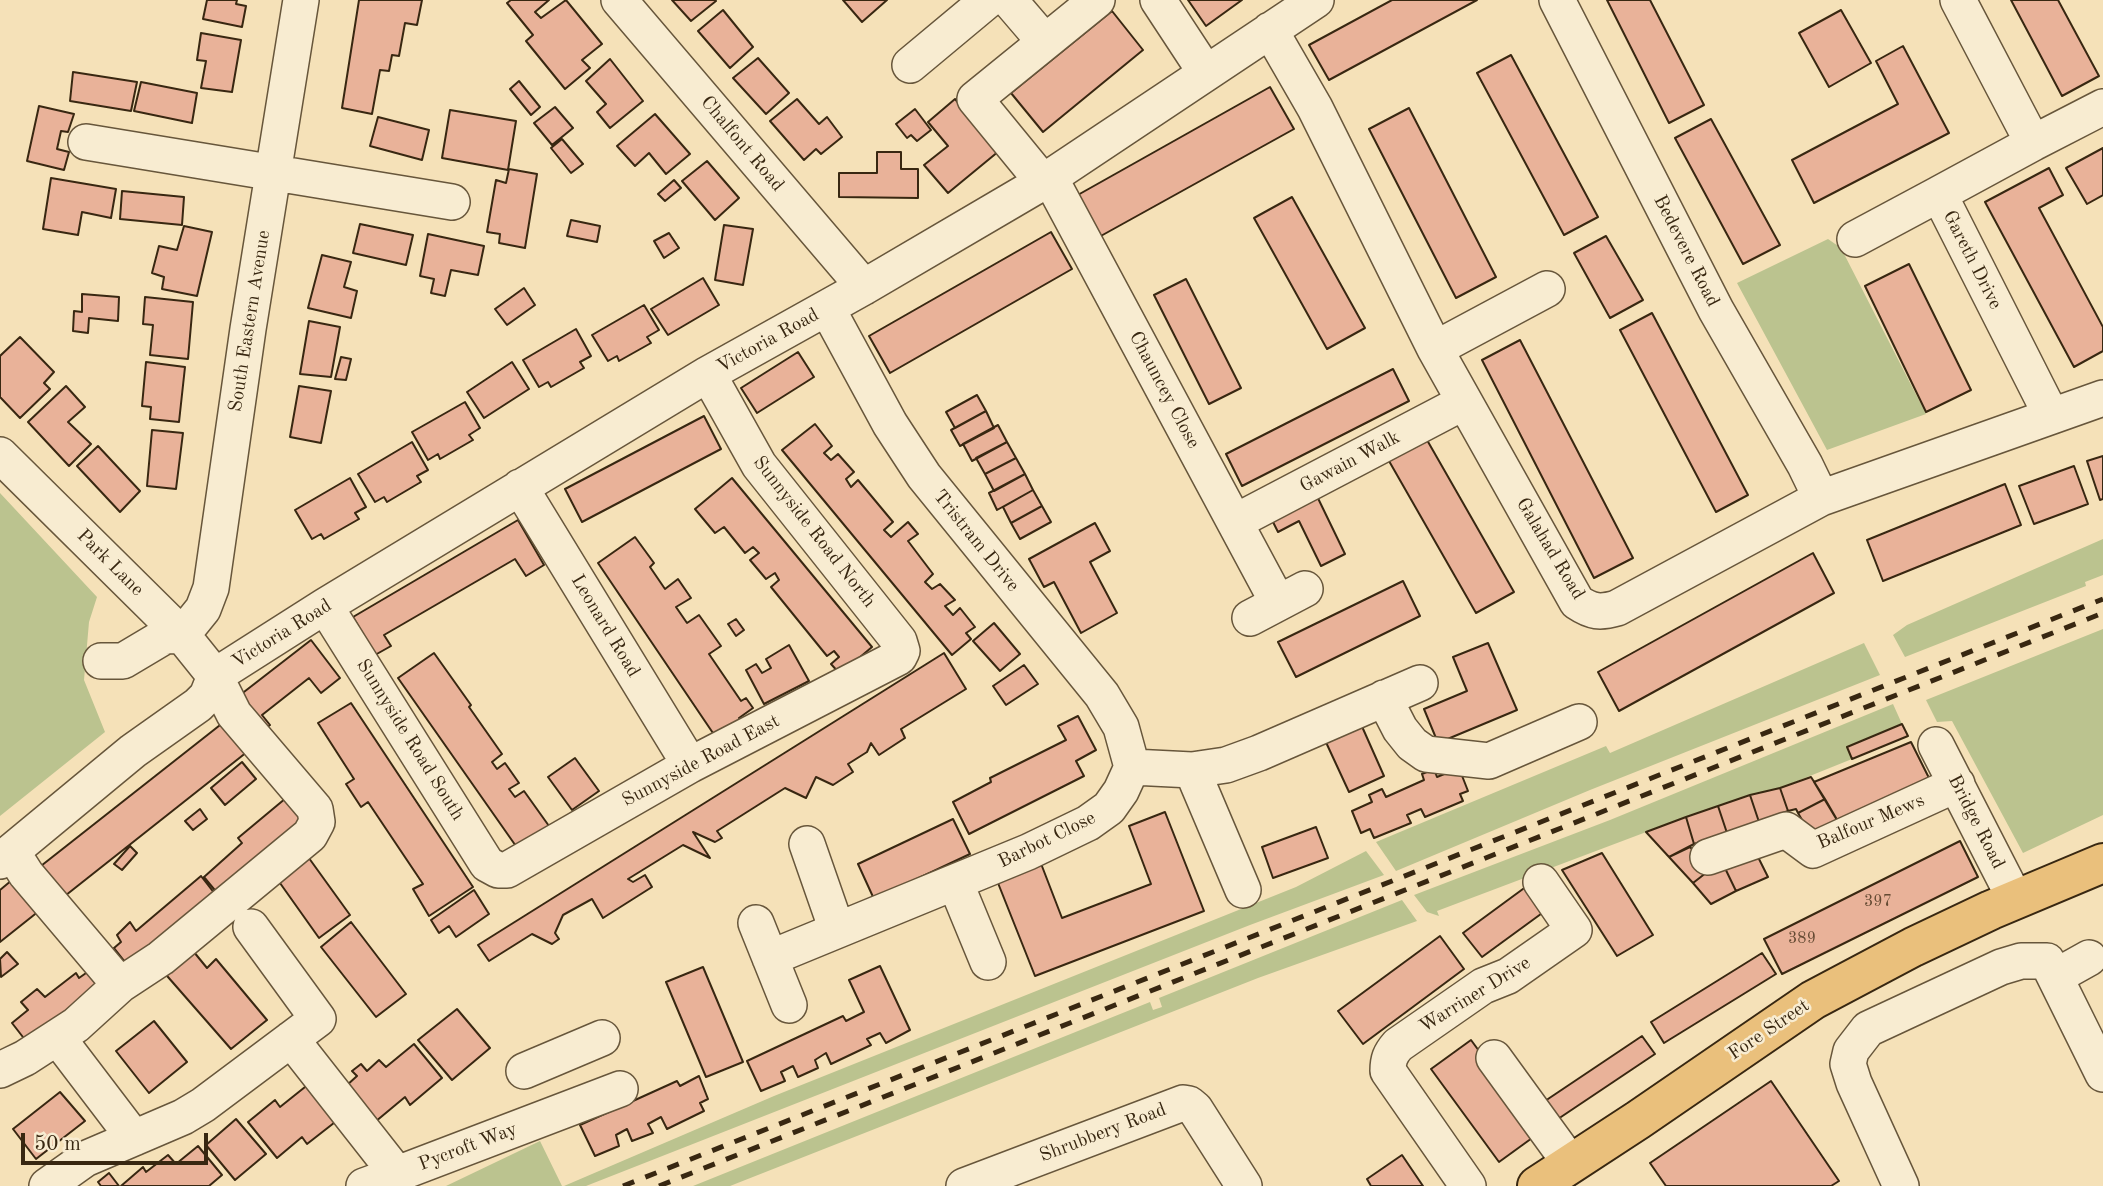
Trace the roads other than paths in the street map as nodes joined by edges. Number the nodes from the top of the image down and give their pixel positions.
1 (301, 0) edge
2 (620, 0) edge
3 (988, 0) edge
4 (1009, 0) edge
5 (1097, 0) edge
6 (1158, 0) edge
7 (1316, 0) edge
8 (1557, 0) edge
9 (1958, 0) edge
10 (1270, 30) junction
11 (1045, 42) junction
12 (910, 65) dead end
13 (1206, 73) junction
14 (2103, 107) edge
15 (86, 142) dead end
16 (2034, 143) junction
17 (273, 173) junction
18 (1046, 180) junction
19 (1939, 194) junction
20 (452, 202) dead end
21 (1855, 239) dead end
22 (864, 288) junction
23 (1547, 289) dead end
24 (827, 308) junction
25 (1435, 349) junction
26 (708, 374) junction
27 (2103, 398) edge
28 (1464, 402) junction
29 (2051, 415) junction
30 (0, 455) edge
31 (520, 487) junction
32 (1821, 498) junction
33 (1236, 522) junction
34 (1278, 603) dead end
35 (326, 606) junction
36 (182, 635) junction
37 (902, 651) joint
38 (101, 661) dead end
39 (215, 676) junction
40 (1420, 683) dead end
41 (1384, 698) junction
42 (1579, 722) dead end
43 (1936, 745) dead end
44 (690, 765) junction
45 (1132, 767) junction
46 (1192, 770) junction
47 (1956, 784) junction
48 (807, 844) dead end
49 (6, 856) edge
50 (1709, 857) dead end
51 (2103, 863) edge
52 (498, 870) joint
53 (1541, 881) dead end
54 (955, 882) junction
55 (1244, 890) dead end
56 (2015, 899) junction
57 (756, 923) dead end
58 (251, 927) dead end
59 (844, 927) junction
60 (770, 958) junction
61 (2089, 958) dead end
62 (988, 962) dead end
63 (2054, 977) junction
64 (120, 985) junction
65 (789, 1005) dead end
66 (291, 1040) junction
67 (67, 1050) dead end
68 (1494, 1058) dead end
69 (0, 1070) edge
70 (524, 1071) dead end
71 (2103, 1074) edge
72 (134, 1138) junction
73 (397, 1174) junction
74 (1563, 1176) edge
75 (55, 1184) edge
76 (364, 1186) edge
77 (964, 1186) edge
78 (1244, 1186) edge
79 (1468, 1186) edge
80 (1901, 1186) edge

1 - 17 street, South Eastern Avenue
2 - 22 street, Chalfont Road
3 - 12 street
4 - 11 street
5 - 11 street
6 - 13 street
7 - 10 street, Victoria Road
8 - 32 street, Bedevere Road
9 - 16 street
10 - 13 street, Victoria Road
10 - 25 street, Galahad Road
11 - 18 street, Chauncey Close
13 - 18 street, Victoria Road
14 - 16 street, Gareth Drive
15 - 17 street
16 - 19 street, Gareth Drive
17 - 20 street
17 - 36 street, South Eastern Avenue
18 - 22 street, Victoria Road
18 - 33 street, Chauncey Close
19 - 21 street
19 - 29 street, Gareth Drive
22 - 24 street, Victoria Road
23 - 25 street
24 - 26 street, Victoria Road
24 - 45 street, Tristram Drive
25 - 28 street, Galahad Road
26 - 31 street, Victoria Road
26 - 37 street, Sunnyside Road North
27 - 29 street, Galahad Road
28 - 32 street, Galahad Road
28 - 33 street, Gawain Walk
29 - 32 street, Galahad Road
30 - 36 street, Park Lane
31 - 35 street, Victoria Road
31 - 44 street, Leonard Road
33 - 34 street, Chauncey Close
35 - 39 street, Victoria Road
35 - 52 street, Sunnyside Road South
36 - 38 street
36 - 39 street, Park Lane
37 - 44 street, Sunnyside Road East
39 - 49 street, Victoria Road
39 - 64 street, Park Lane
40 - 41 street
41 - 42 street
41 - 46 street
43 - 47 street, Bridge Road
44 - 52 street, Sunnyside Road East
45 - 46 street
45 - 54 street, Barbot Close
46 - 55 street
47 - 50 street, Balfour Mews
47 - 56 street, Bridge Road
48 - 59 street
49 - 64 street
51 - 56 main road, Fore Street
53 - 79 street, Warriner Drive
54 - 59 street, Barbot Close
54 - 62 street
56 - 74 main road, Fore Street
57 - 60 street
58 - 66 street
59 - 60 street, Barbot Close
60 - 65 street
61 - 63 street
63 - 71 street
63 - 80 street
64 - 69 street, Park Lane
66 - 72 street
66 - 73 street, Pycroft Way
67 - 72 street
68 - 74 street
70 - 73 street, Pycroft Way
72 - 75 street
73 - 76 street
77 - 78 street, Shrubbery Road

